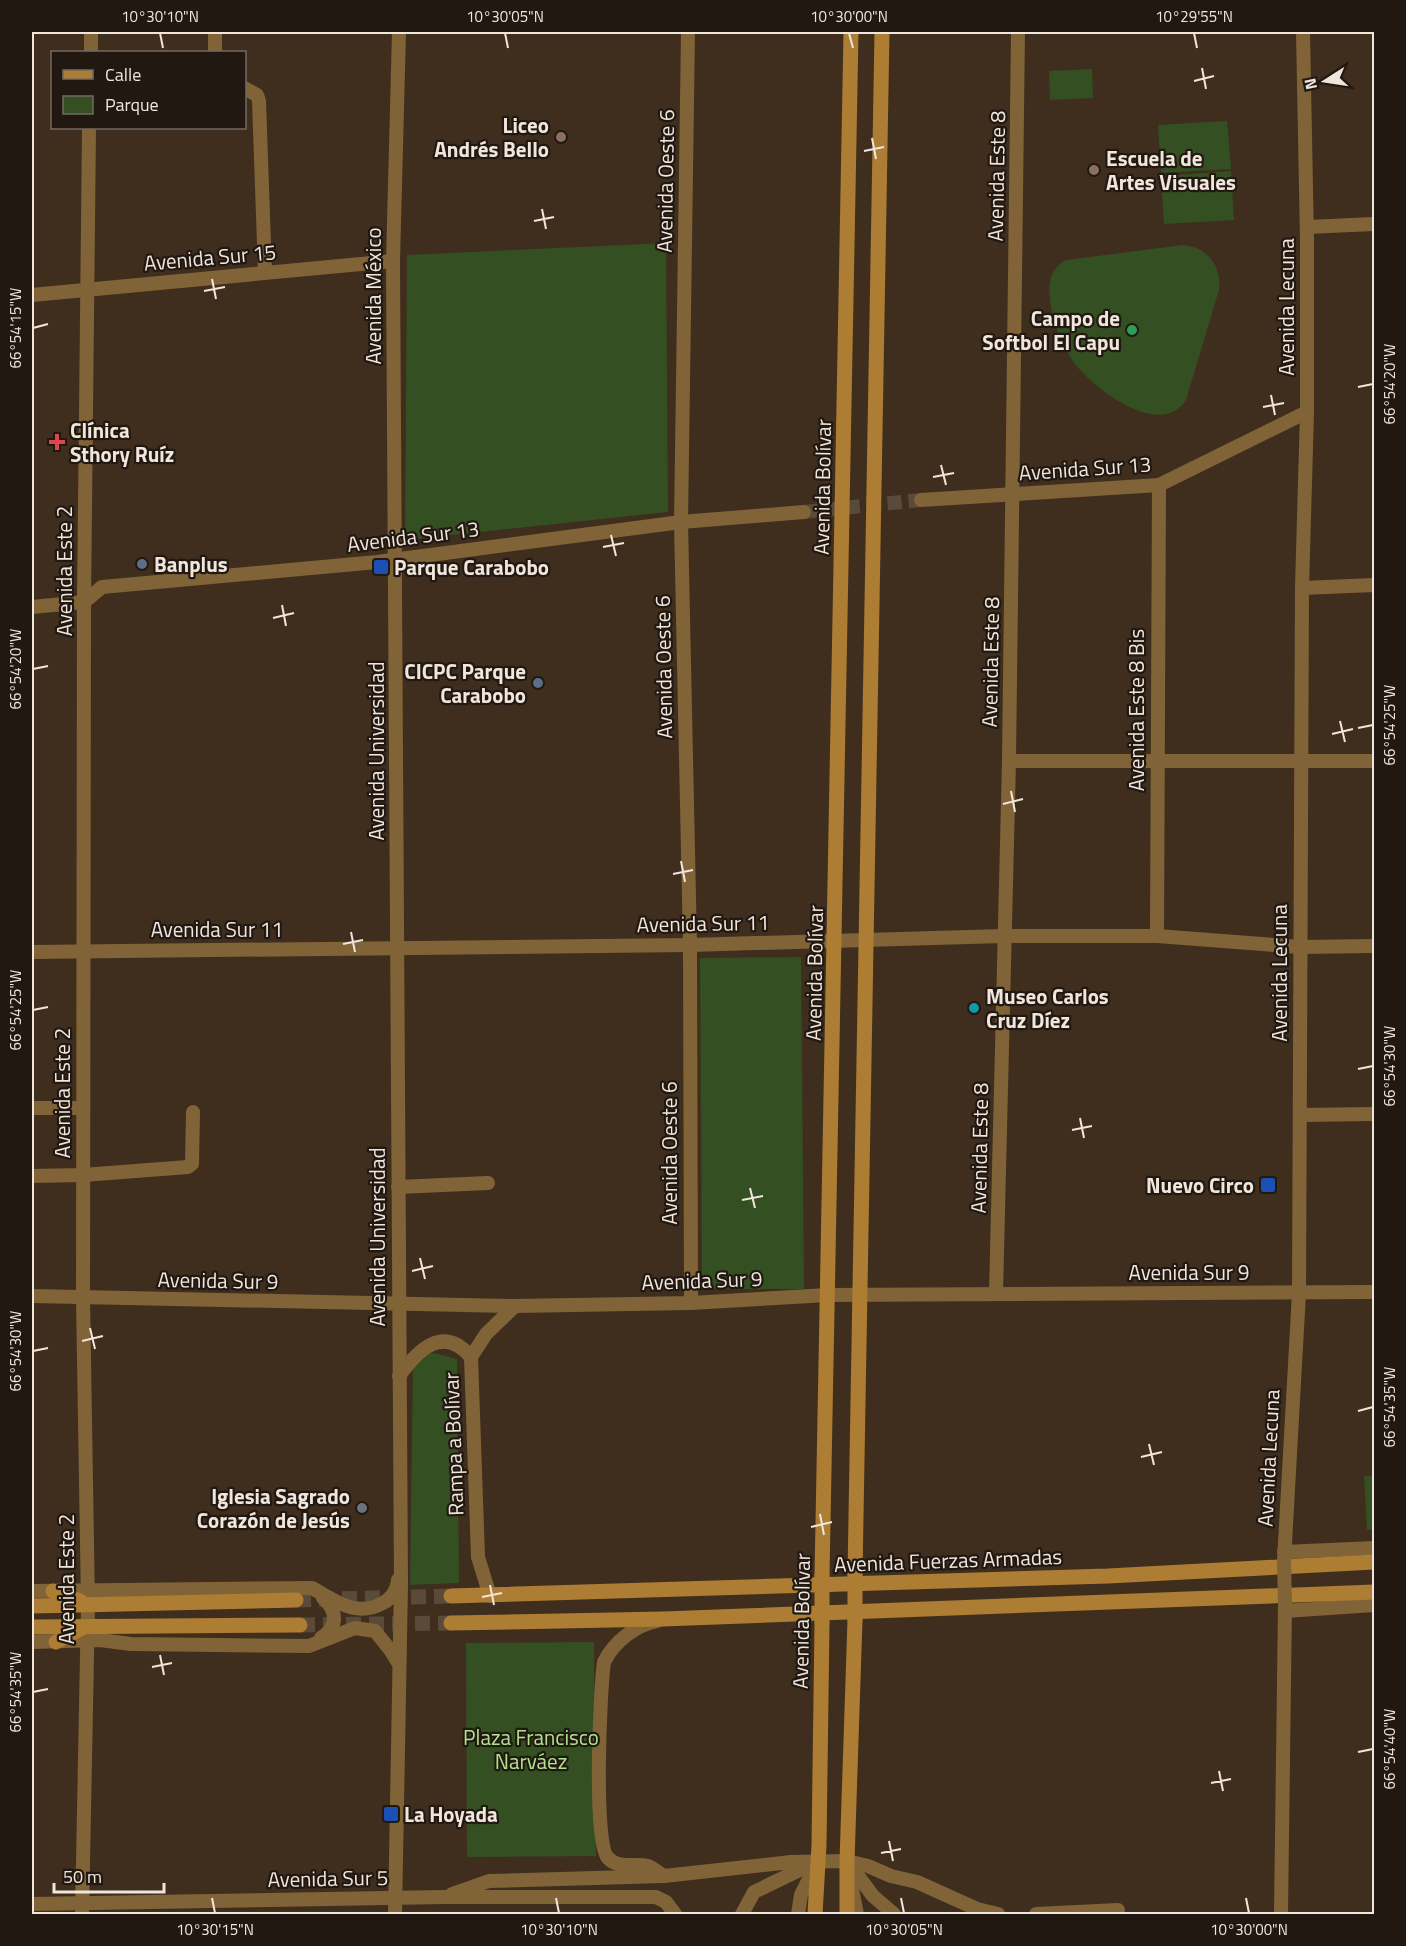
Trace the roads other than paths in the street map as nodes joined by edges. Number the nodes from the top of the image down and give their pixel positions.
1 (92, 32) edge
2 (215, 32) edge
3 (399, 32) edge
4 (688, 32) edge
5 (850, 32) edge
6 (882, 32) edge
7 (1018, 32) edge
8 (1303, 32) edge
9 (91, 51) edge
10 (215, 51) edge
11 (246, 89) edge
12 (90, 129) edge
13 (1374, 224) edge
14 (1307, 227) junction
15 (393, 261) junction
16 (265, 272) junction
17 (86, 289) junction
18 (32, 295) edge
19 (1307, 412) junction
20 (1159, 485) junction
21 (1014, 494) junction
22 (921, 500) tunnel mouth
23 (804, 512) tunnel mouth
24 (681, 522) junction
25 (395, 560) junction
26 (1374, 585) edge
27 (1302, 588) junction
28 (84, 602) junction
29 (32, 607) edge
30 (1009, 760) junction
31 (1156, 761) junction
32 (1301, 761) junction
33 (1374, 761) edge
34 (1003, 936) junction
35 (1157, 936) junction
36 (835, 941) junction
37 (867, 941) junction
38 (690, 945) junction
39 (1374, 946) edge
40 (1300, 947) junction
41 (397, 949) junction
42 (84, 951) junction
43 (32, 952) edge
44 (32, 1107) edge
45 (83, 1108) junction
46 (193, 1112) dead end
47 (1374, 1114) edge
48 (1300, 1115) junction
49 (83, 1175) junction
50 (32, 1176) edge
51 (488, 1183) dead end
52 (398, 1187) junction
53 (1374, 1292) edge
54 (996, 1293) junction
55 (1299, 1293) junction
56 (828, 1295) junction
57 (860, 1295) junction
58 (32, 1296) edge
59 (83, 1298) junction
60 (691, 1303) junction
61 (398, 1305) junction
62 (515, 1306) junction
63 (471, 1357) junction
64 (399, 1376) junction
65 (1374, 1548) edge
66 (1284, 1556) junction
67 (1374, 1562) edge
68 (400, 1566) junction
69 (312, 1588) junction
70 (32, 1591) edge
71 (53, 1591) joint
72 (1374, 1592) edge
73 (451, 1596) tunnel mouth
74 (490, 1596) junction
75 (88, 1597) junction
76 (296, 1599) tunnel mouth
77 (1374, 1605) edge
78 (39, 1606) edge
79 (1285, 1607) junction
80 (663, 1619) junction
81 (451, 1623) tunnel mouth
82 (300, 1625) tunnel mouth
83 (39, 1627) edge
84 (88, 1633) junction
85 (32, 1642) edge
86 (56, 1642) joint
87 (309, 1646) junction
88 (399, 1665) junction
89 (818, 1861) junction
90 (847, 1861) junction
91 (664, 1876) junction
92 (445, 1897) junction
93 (396, 1898) junction
94 (32, 1904) edge
95 (82, 1909) edge
96 (1118, 1910) dead end
97 (395, 1914) edge
98 (675, 1914) edge
99 (742, 1914) edge
100 (798, 1914) edge
101 (815, 1914) edge
102 (848, 1914) edge
103 (857, 1914) edge
104 (894, 1914) edge
105 (998, 1914) edge
106 (1036, 1914) edge
107 (1281, 1914) edge

1 - 9 street
2 - 10 street
3 - 15 street, Avenida México
4 - 24 street, Avenida Oeste 6
5 - 36 main road, Avenida Bolívar
6 - 37 main road
7 - 21 street, Avenida Este 8
8 - 14 street, Avenida Lecuna
11 - 16 street
12 - 17 street, Avenida Este 2
13 - 14 street
14 - 19 street, Avenida Lecuna
15 - 16 street, Avenida Sur 15
15 - 25 street, Avenida México
16 - 17 street, Avenida Sur 15
17 - 18 street, Avenida Sur 15
17 - 28 street, Avenida Este 2
19 - 20 street, Avenida Sur 13
19 - 27 street, Avenida Lecuna
20 - 21 street, Avenida Sur 13
20 - 31 street, Avenida Este 8 Bis
21 - 22 street, Avenida Sur 13
21 - 30 street, Avenida Este 8
23 - 24 street, Avenida Sur 13
24 - 25 street, Avenida Sur 13
24 - 38 street, Avenida Oeste 6
25 - 28 street, Avenida Sur 13
25 - 41 street, Avenida Universidad
26 - 27 street
27 - 32 street, Avenida Lecuna
28 - 29 street, Avenida Sur 13
28 - 42 street, Avenida Este 2
30 - 31 street
30 - 34 street, Avenida Este 8
31 - 32 street
31 - 35 street, Avenida Este 8 Bis
32 - 33 street
32 - 40 street, Avenida Lecuna
34 - 35 street, Avenida Sur 11
34 - 37 street, Avenida Sur 11
34 - 54 street, Avenida Este 8
35 - 40 street, Avenida Sur 11
36 - 37 street, Avenida Sur 11
36 - 38 street, Avenida Sur 11
36 - 56 main road, Avenida Bolívar
37 - 57 main road
38 - 41 street, Avenida Sur 11
38 - 60 street, Avenida Oeste 6
39 - 40 street, Avenida Sur 11
40 - 48 street, Avenida Lecuna
41 - 42 street, Avenida Sur 11
41 - 52 street, Avenida Universidad
42 - 43 street, Avenida Sur 11
42 - 45 street, Avenida Este 2
44 - 45 street
45 - 49 street, Avenida Este 2
46 - 49 street
47 - 48 street
48 - 55 street, Avenida Lecuna
49 - 50 street
49 - 59 street, Avenida Este 2
51 - 52 street
52 - 61 street, Avenida Universidad
53 - 55 street, Avenida Sur 9
54 - 55 street, Avenida Sur 9
54 - 57 street, Avenida Sur 9
55 - 66 street, Avenida Lecuna
56 - 57 street, Avenida Sur 9
56 - 60 street, Avenida Sur 9
56 - 89 main road, Avenida Bolívar, bridge
57 - 90 main road, bridge
58 - 59 street, Avenida Sur 9
59 - 61 street, Avenida Sur 9
59 - 75 street, Avenida Este 2
60 - 62 street, Avenida Sur 9
61 - 62 street, Avenida Sur 9
61 - 64 street, Avenida Universidad
62 - 63 street, Rampa a Bolívar
63 - 64 street
63 - 74 street, Rampa a Bolívar
64 - 68 street, Avenida Universidad
65 - 66 street
66 - 79 street, Avenida Lecuna, bridge
67 - 74 main road, Avenida Fuerzas Armadas
68 - 69 street
68 - 88 street, Avenida Universidad
69 - 75 street
69 - 87 street
70 - 71 street
71 - 75 main road
72 - 80 main road
73 - 74 main road, Avenida Fuerzas Armadas
75 - 76 main road
75 - 78 main road
75 - 84 street, Avenida Este 2
77 - 79 street
79 - 107 street, Avenida Lecuna
80 - 81 main road
80 - 91 street
82 - 84 main road
83 - 84 main road
84 - 86 main road
84 - 87 street
84 - 95 street, Avenida Este 2
85 - 86 street
87 - 88 street
88 - 93 street, Avenida Universidad
89 - 90 street, Avenida Sur 5
89 - 91 street, Avenida Sur 5
89 - 99 street
89 - 100 street
89 - 101 main road, Avenida Bolívar
90 - 102 main road
90 - 103 street
90 - 104 street
90 - 105 street, Avenida Sur 5
91 - 92 street, Avenida Sur 5
92 - 93 street, Avenida Sur 5
92 - 98 street, Avenida Sur 5
93 - 95 street, Avenida Sur 5
93 - 97 street, Avenida Universidad
94 - 95 street, Avenida Sur 5
96 - 106 street

